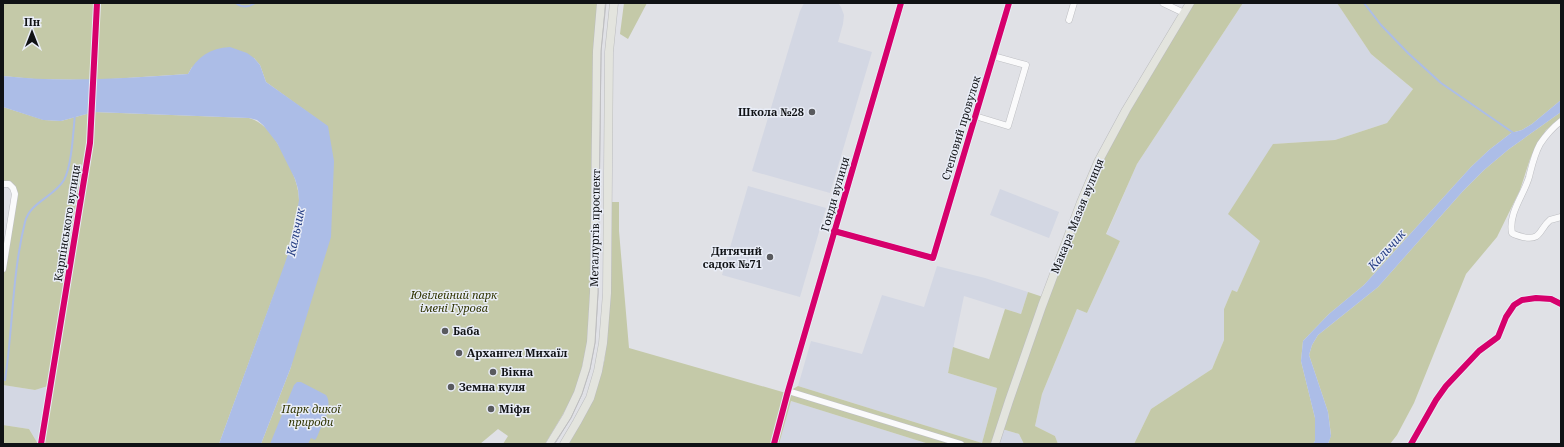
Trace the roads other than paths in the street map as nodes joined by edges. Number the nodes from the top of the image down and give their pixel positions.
1 (97, 3) edge
2 (601, 3) edge
3 (614, 3) edge
4 (902, 3) edge
5 (1009, 3) edge
6 (1074, 3) edge
7 (1163, 3) edge
8 (1190, 3) edge
9 (1184, 13) junction
10 (1069, 20) dead end
11 (993, 56) junction
12 (975, 116) junction
13 (1561, 121) edge
14 (6, 184) edge
15 (1561, 217) edge
16 (834, 231) junction
17 (3, 269) edge
18 (1561, 304) edge
19 (788, 391) junction
20 (41, 444) edge
21 (550, 444) edge
22 (564, 444) edge
23 (774, 444) edge
24 (961, 444) edge
25 (995, 444) edge
26 (1411, 444) edge

1 - 20 street, Карпінського вулиця
2 - 21 main road, Металургів проспект
3 - 22 main road, Металургів проспект
4 - 16 street, Гонди вулиця
5 - 11 street, Степовий провулок
6 - 10 street
7 - 9 street
8 - 9 main road, Макара Мазая вулиця
9 - 25 main road, Макара Мазая вулиця
11 - 12 street, Степовий провулок
11 - 12 street
12 - 16 street, Степовий провулок
13 - 15 street
14 - 17 street
16 - 19 street, Гонди вулиця
18 - 26 street
19 - 23 street, Гонди вулиця
19 - 24 street

